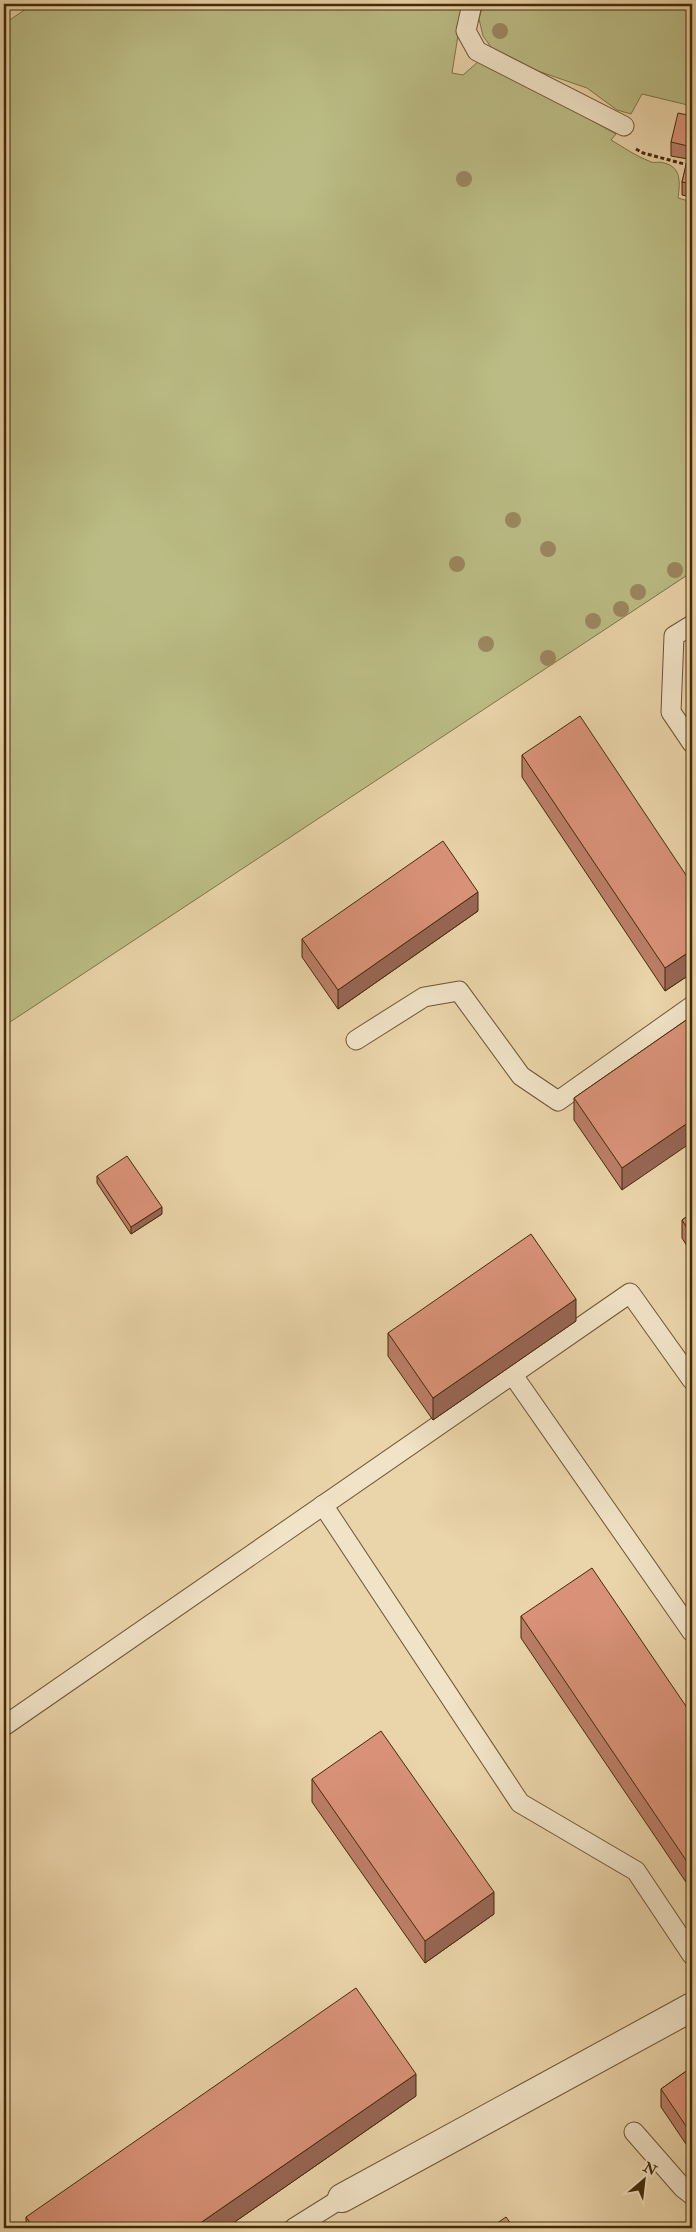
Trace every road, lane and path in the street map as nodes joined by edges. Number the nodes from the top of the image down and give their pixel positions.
1 (472, 4) edge
2 (624, 126) joint
3 (692, 166) edge
4 (692, 625) edge
5 (692, 743) edge
6 (692, 1006) edge
7 (356, 1040) dead end
8 (512, 1374) junction
9 (692, 1380) edge
10 (323, 1505) junction
11 (692, 1632) edge
12 (4, 1726) edge
13 (692, 1955) edge
14 (692, 2007) edge
15 (634, 2132) dead end
16 (692, 2196) edge
17 (342, 2198) joint
18 (294, 2228) edge

1 - 2 lane
2 - 3 path
4 - 5 lane
6 - 7 lane
8 - 9 lane
8 - 10 lane
8 - 11 lane
10 - 12 lane
10 - 13 lane
14 - 17 street
15 - 16 lane
17 - 18 lane

